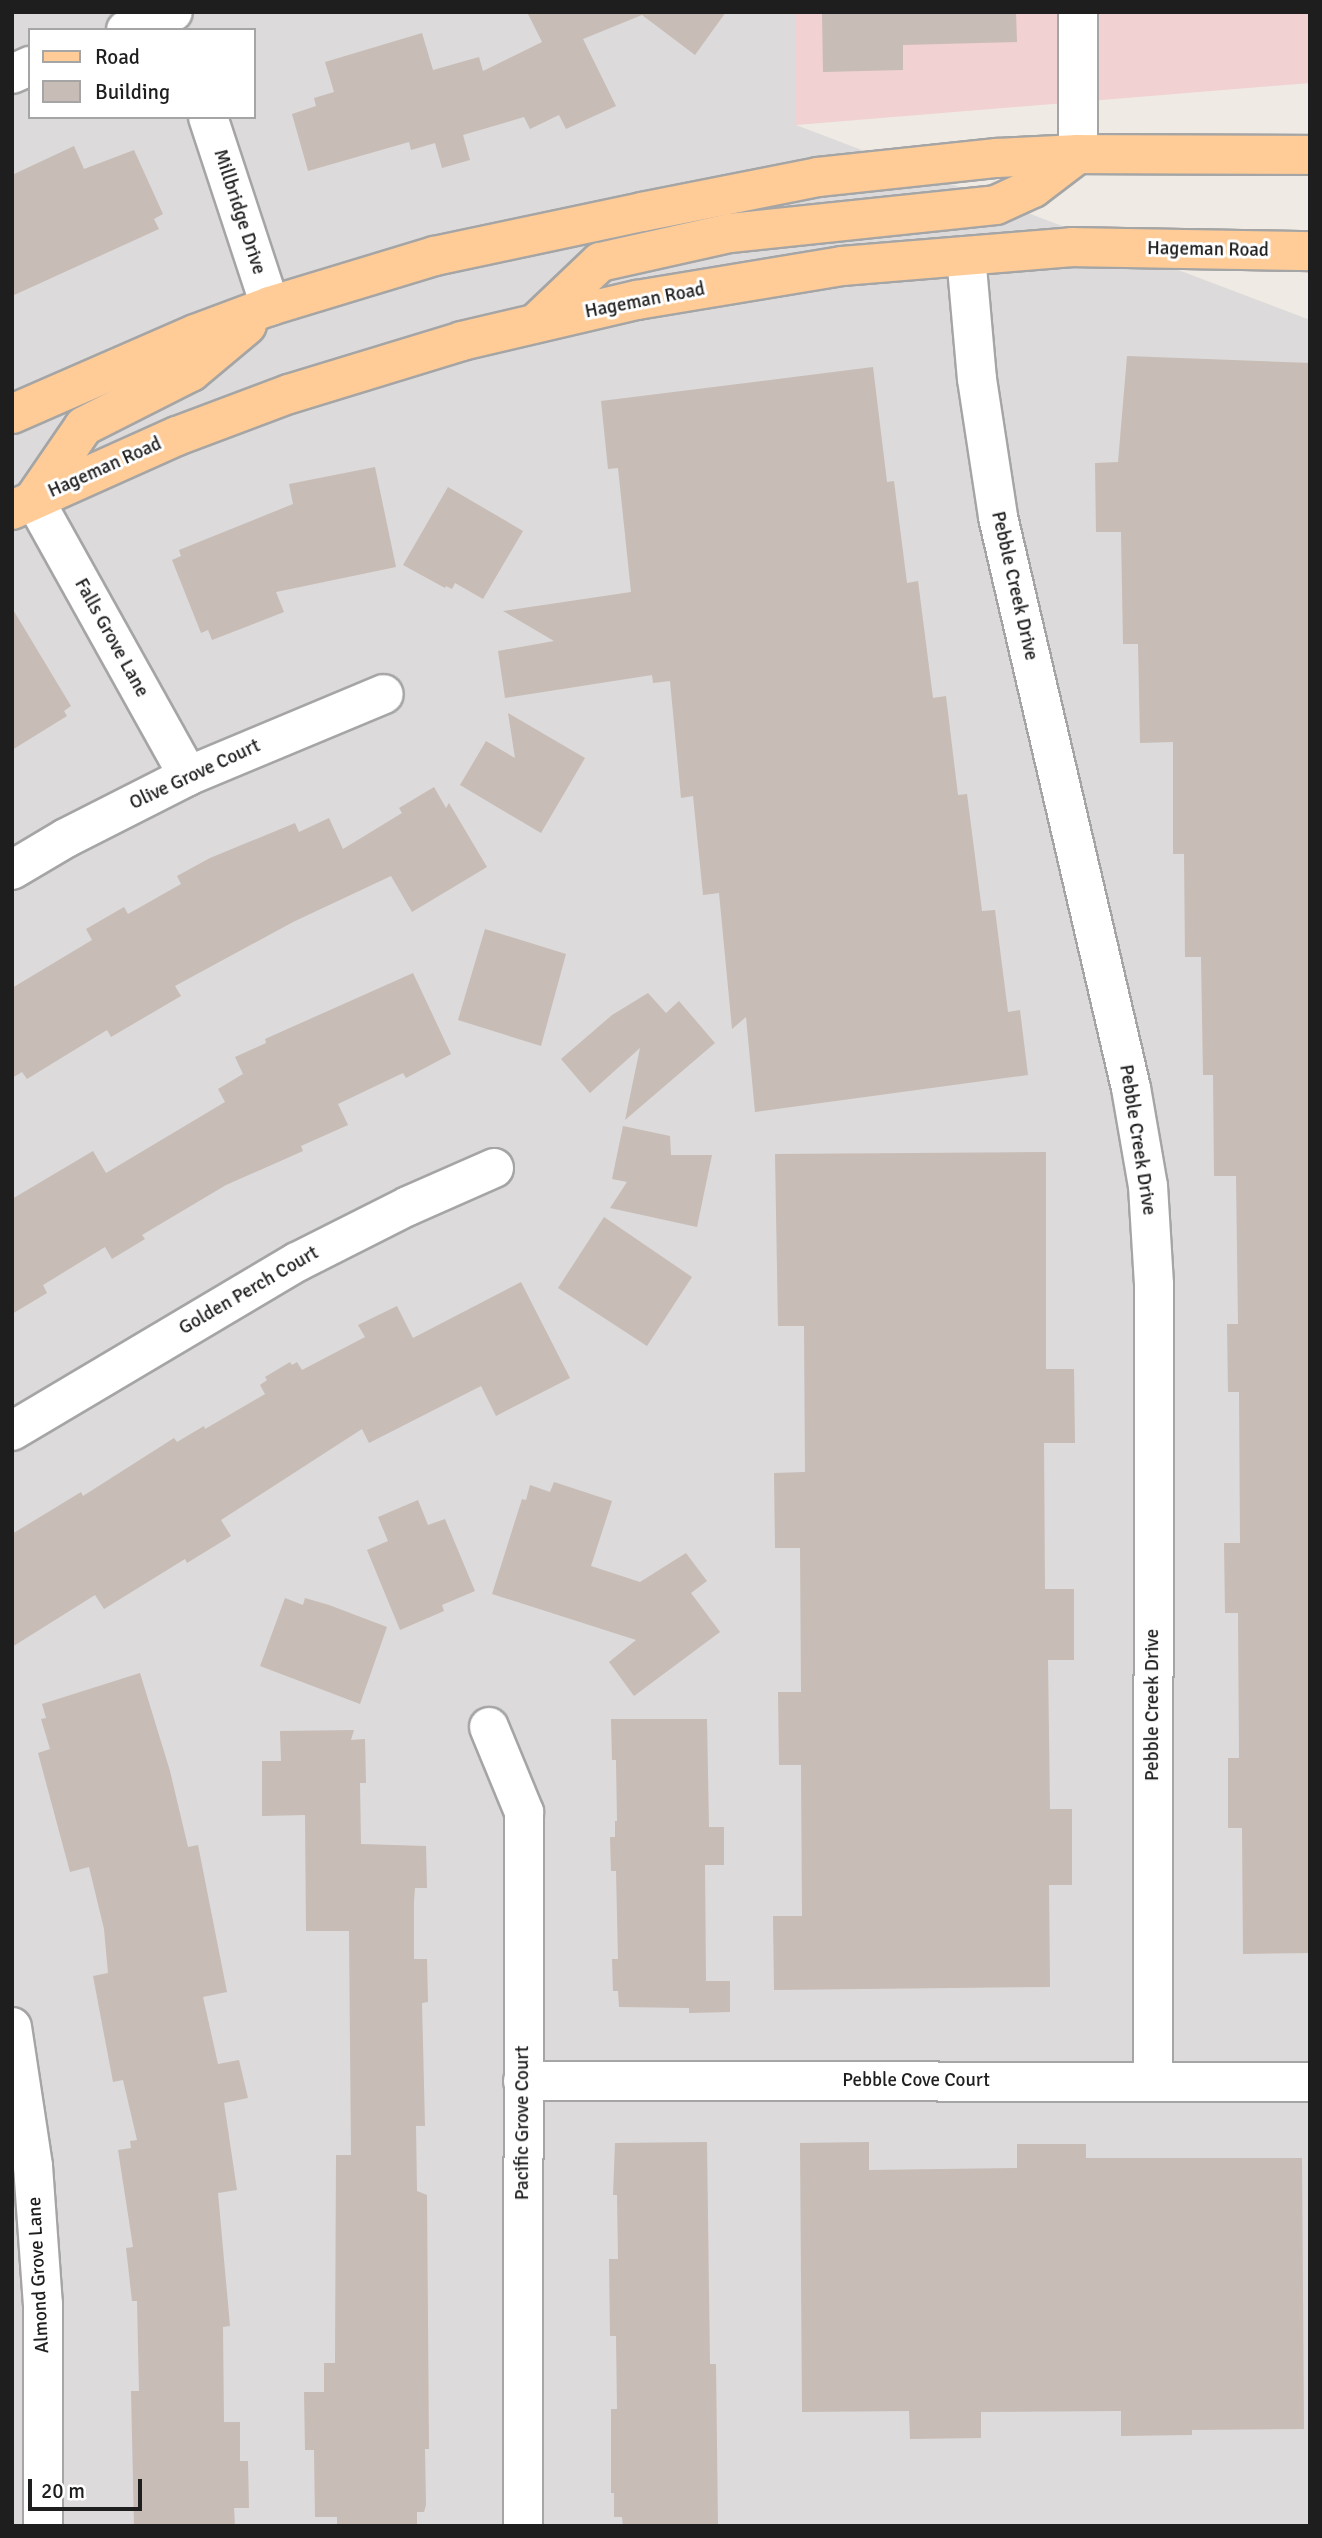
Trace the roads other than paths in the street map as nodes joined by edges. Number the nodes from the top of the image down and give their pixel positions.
1 (173, 12) edge
2 (1078, 12) edge
3 (131, 28) edge
4 (28, 67) edge
5 (12, 74) edge
6 (209, 119) edge
7 (1078, 154) junction
8 (1310, 155) edge
9 (1310, 251) edge
10 (966, 256) junction
11 (270, 306) junction
12 (536, 323) junction
13 (12, 414) edge
14 (23, 505) edge
15 (384, 694) dead end
16 (188, 776) junction
17 (12, 870) edge
18 (494, 1168) dead end
19 (12, 1431) edge
20 (489, 1727) dead end
21 (12, 2027) edge
22 (523, 2081) junction
23 (1153, 2082) junction
24 (1310, 2082) edge
25 (19, 2105) edge
26 (43, 2526) edge
27 (523, 2526) edge

1 - 3 street
2 - 7 street
4 - 5 street
6 - 11 street, Millbridge Drive
7 - 8 main road
7 - 11 main road
7 - 12 main road
9 - 10 main road, Hageman Road
10 - 12 main road, Hageman Road
10 - 23 street, Pebble Creek Drive
11 - 13 main road
11 - 14 main road
12 - 14 main road, Hageman Road
14 - 16 street, Falls Grove Lane
15 - 16 street, Olive Grove Court
16 - 17 street, Olive Grove Court
18 - 19 street, Golden Perch Court
20 - 22 street, Pacific Grove Court
21 - 25 street, Almond Grove Lane
22 - 23 street, Pebble Cove Court
22 - 27 street, Pacific Grove Court
23 - 24 street, Pebble Cove Court
25 - 26 street, Almond Grove Lane

